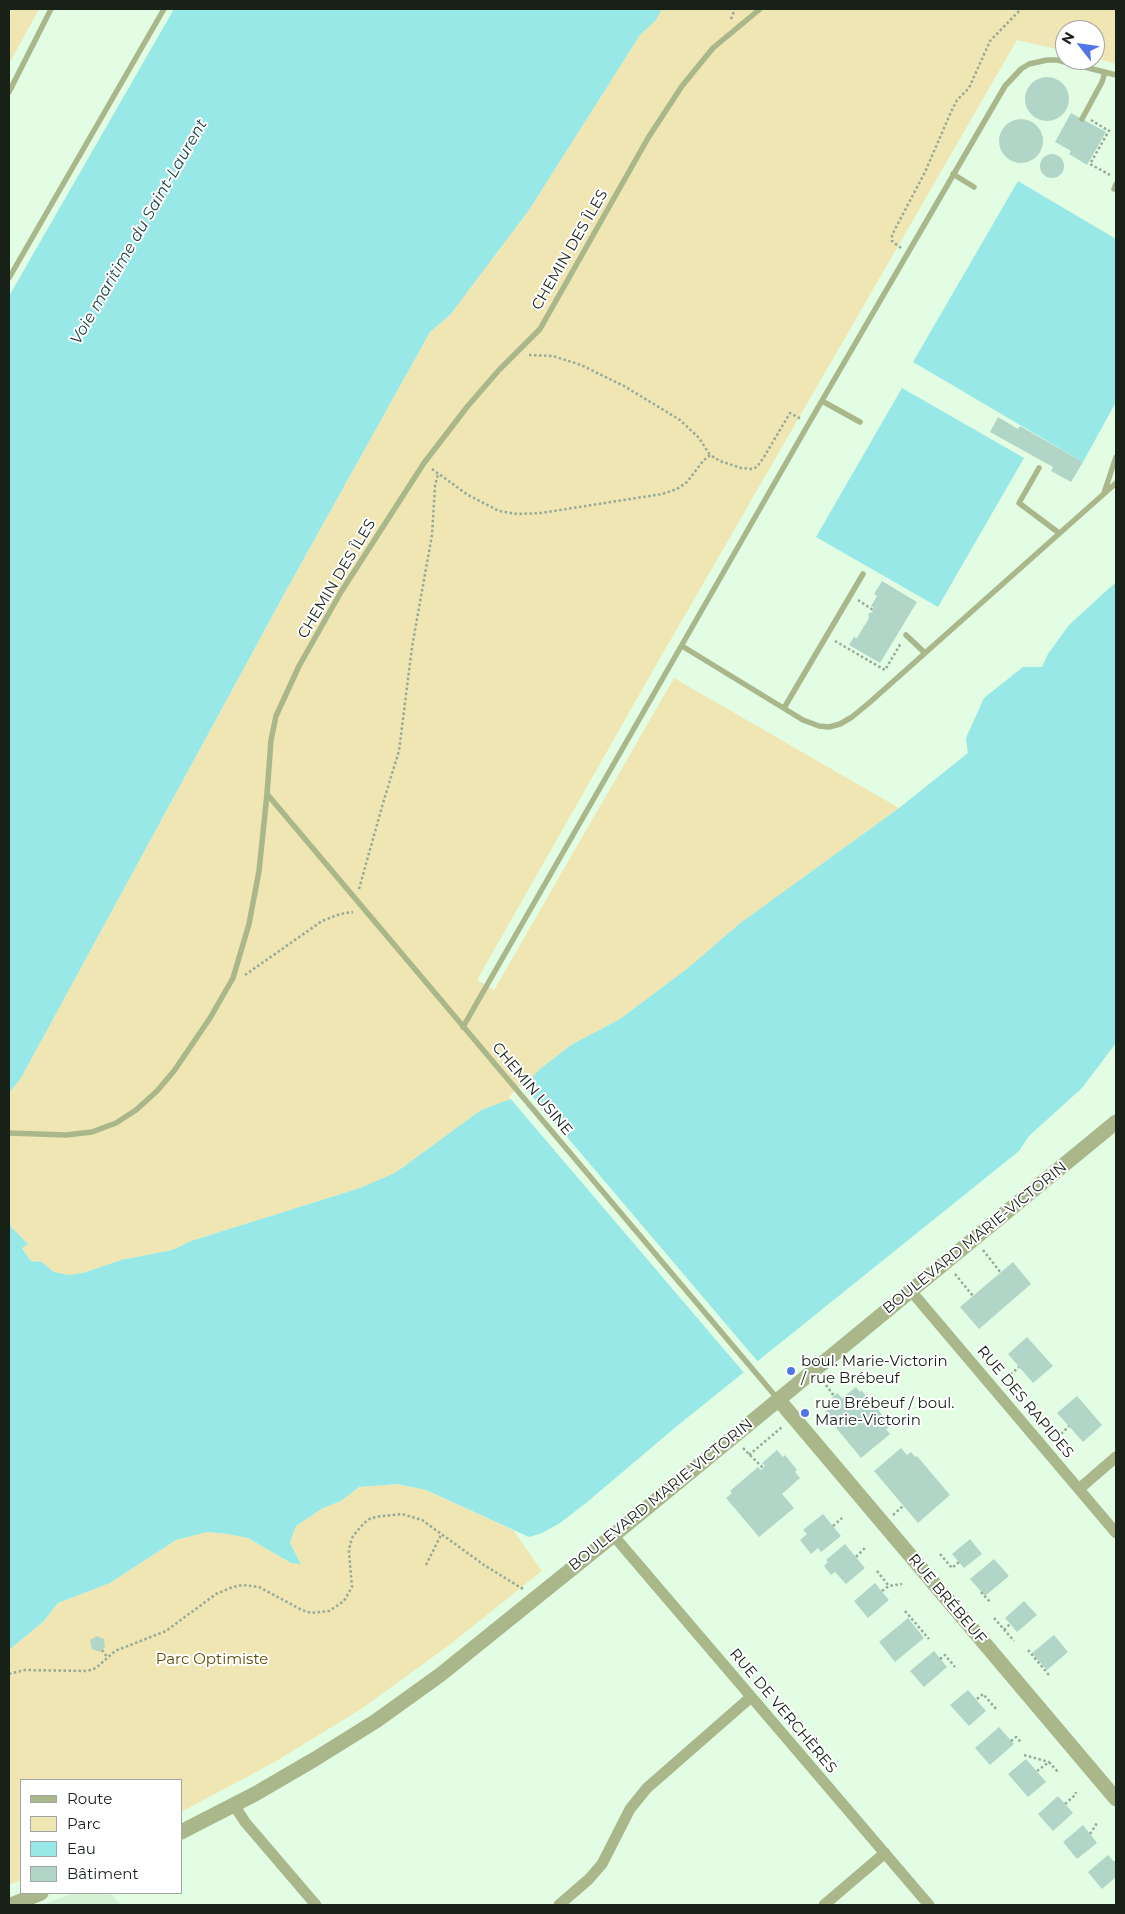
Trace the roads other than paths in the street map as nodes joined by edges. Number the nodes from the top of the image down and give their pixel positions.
1 (51, 9) edge
2 (164, 9) edge
3 (760, 9) edge
4 (1105, 72) junction
5 (1116, 75) edge
6 (9, 92) edge
7 (1082, 117) road end
8 (953, 174) junction
9 (974, 187) dead end
10 (9, 278) edge
11 (822, 401) junction
12 (860, 422) dead end
13 (1116, 457) edge
14 (1039, 468) dead end
15 (1116, 483) edge
16 (1103, 494) junction
17 (1059, 533) junction
18 (863, 574) dead end
19 (906, 635) road end
20 (682, 646) junction
21 (925, 653) junction
22 (784, 708) junction
23 (268, 794) junction
24 (463, 1027) junction
25 (1116, 1122) edge
26 (9, 1134) edge
27 (911, 1291) junction
28 (778, 1399) junction
29 (1116, 1458) edge
30 (1079, 1489) junction
31 (1116, 1533) edge
32 (614, 1535) junction
33 (751, 1697) junction
34 (1116, 1799) edge
35 (234, 1805) junction
36 (182, 1831) edge
37 (885, 1853) junction
38 (39, 1894) edge
39 (13, 1905) edge
40 (316, 1905) edge
41 (559, 1905) edge
42 (824, 1905) edge
43 (929, 1905) edge

1 - 6 lane
2 - 10 lane
3 - 23 lane, CHEMIN DES ÎLES
4 - 5 lane
4 - 7 lane
4 - 8 lane
8 - 9 lane
8 - 11 lane
11 - 12 lane
11 - 20 lane
13 - 16 lane
14 - 17 lane
15 - 16 lane
16 - 17 lane
17 - 21 lane
18 - 22 lane
19 - 21 lane
20 - 22 lane
20 - 24 lane
21 - 22 lane
23 - 24 lane, CHEMIN USINE
23 - 26 lane, CHEMIN DES ÎLES
24 - 28 lane, CHEMIN USINE
25 - 27 street, BOULEVARD MARIE-VICTORIN
27 - 28 street, BOULEVARD MARIE-VICTORIN
27 - 30 street, RUE DES RAPIDES
28 - 32 street, BOULEVARD MARIE-VICTORIN
28 - 34 street, RUE BRÉBEUF
29 - 30 street
30 - 31 street, RUE DES RAPIDES
32 - 33 street, RUE DE VERCHÈRES
32 - 35 street, BOULEVARD MARIE-VICTORIN
33 - 37 street, RUE DE VERCHÈRES
33 - 41 street
35 - 36 street, BOULEVARD MARIE-VICTORIN
35 - 40 street
37 - 42 street
37 - 43 street, RUE DE VERCHÈRES
38 - 39 street

